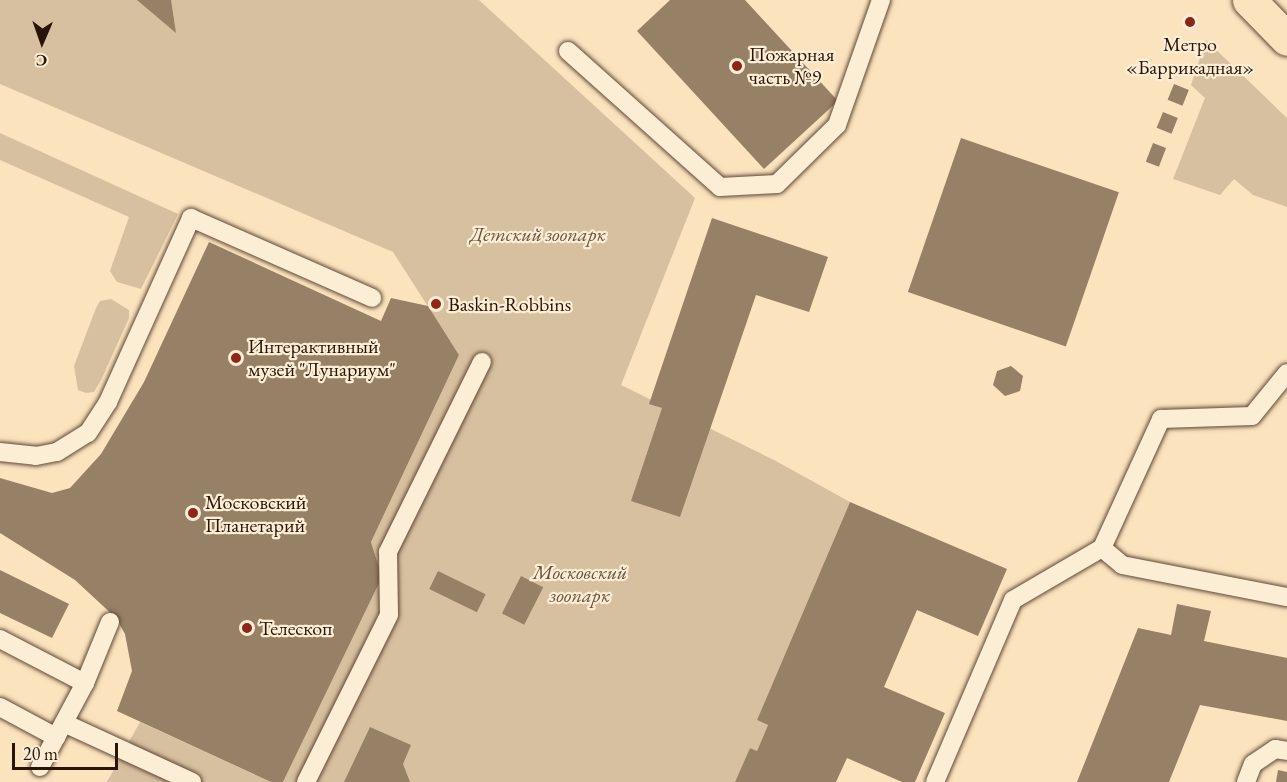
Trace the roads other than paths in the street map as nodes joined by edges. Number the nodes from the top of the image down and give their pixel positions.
1 (881, 0) edge
2 (1249, 0) edge
3 (1287, 39) edge
4 (568, 51) dead end
5 (372, 298) dead end
6 (482, 362) dead end
7 (1287, 373) edge
8 (0, 452) edge
9 (1102, 548) junction
10 (1287, 597) edge
11 (110, 621) dead end
12 (0, 640) edge
13 (85, 683) junction
14 (0, 707) edge
15 (60, 730) junction
16 (1287, 751) edge
17 (40, 767) dead end
18 (192, 782) edge
19 (306, 782) edge
20 (935, 782) edge
21 (1246, 782) edge

1 - 4 lane
2 - 3 main road
5 - 8 lane
6 - 19 lane
7 - 9 lane
9 - 10 lane
9 - 20 lane
11 - 13 lane
12 - 13 lane
13 - 15 lane
14 - 15 lane
15 - 17 lane
15 - 18 lane
16 - 21 lane

